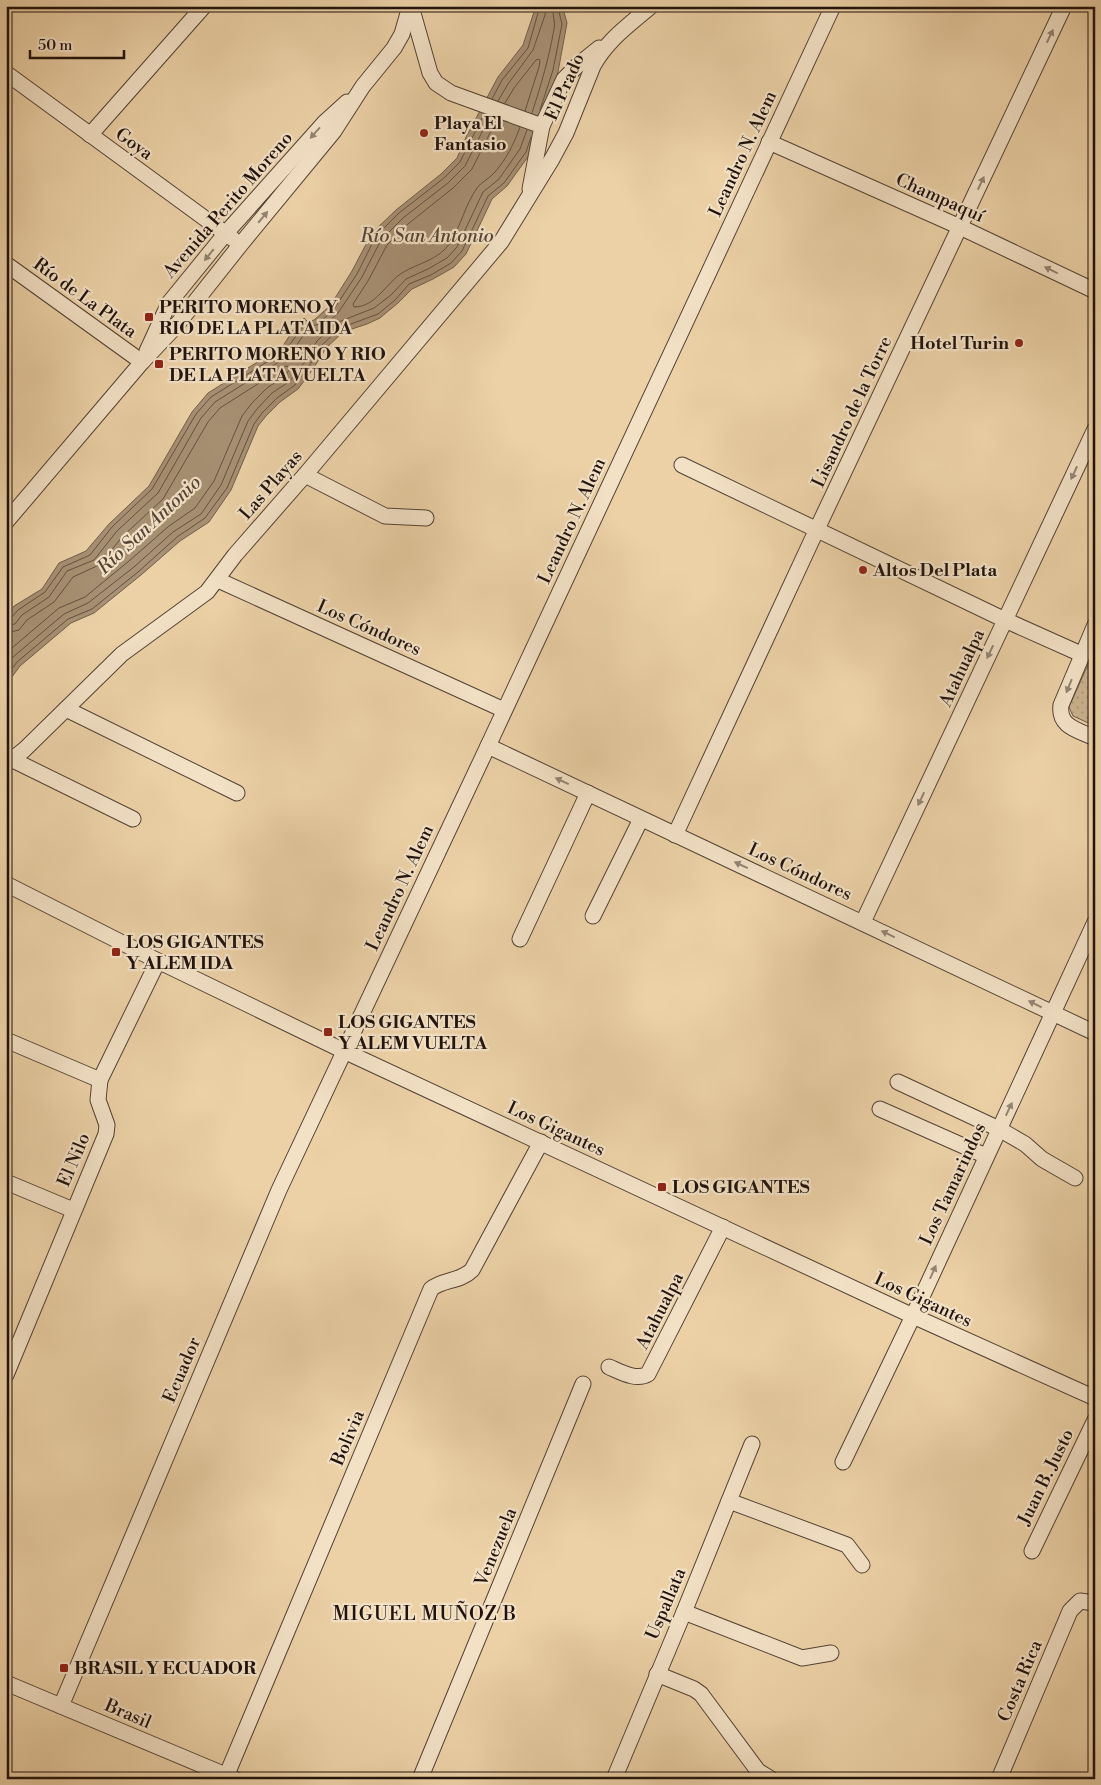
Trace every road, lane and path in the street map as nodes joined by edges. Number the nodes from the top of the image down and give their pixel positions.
1 (410, 6) edge
2 (651, 6) edge
3 (833, 6) edge
4 (1064, 6) edge
5 (203, 7) edge
6 (611, 40) junction
7 (6, 73) edge
8 (363, 86) junction
9 (542, 126) junction
10 (90, 135) junction
11 (769, 142) junction
12 (529, 196) junction
13 (960, 227) junction
14 (226, 233) junction
15 (241, 244) junction
16 (6, 264) edge
17 (1095, 291) edge
18 (142, 362) junction
19 (1095, 429) edge
20 (682, 465) dead end
21 (306, 474) junction
22 (426, 518) dead end
23 (6, 522) edge
24 (817, 529) junction
25 (218, 580) junction
26 (1005, 620) junction
27 (1095, 625) edge
28 (1081, 654) junction
29 (66, 709) junction
30 (504, 710) junction
31 (1095, 738) edge
32 (488, 746) junction
33 (10, 762) edge
34 (237, 793) dead end
35 (588, 793) junction
36 (641, 819) junction
37 (133, 820) dead end
38 (675, 835) junction
39 (6, 872) edge
40 (6, 884) edge
41 (35, 898) junction
42 (592, 916) dead end
43 (863, 922) junction
44 (1095, 922) edge
45 (520, 939) dead end
46 (158, 961) junction
47 (1053, 1013) junction
48 (1095, 1032) edge
49 (6, 1040) edge
50 (344, 1052) junction
51 (100, 1080) junction
52 (898, 1082) dead end
53 (880, 1109) dead end
54 (999, 1129) junction
55 (541, 1142) junction
56 (986, 1156) junction
57 (1075, 1178) dead end
58 (6, 1182) edge
59 (73, 1210) junction
60 (723, 1227) junction
61 (913, 1316) junction
62 (609, 1367) dead end
63 (6, 1375) edge
64 (583, 1384) dead end
65 (1095, 1398) edge
66 (1095, 1420) edge
67 (752, 1444) dead end
68 (843, 1462) dead end
69 (729, 1501) junction
70 (1032, 1551) dead end
71 (862, 1564) dead end
72 (1095, 1603) edge
73 (684, 1612) junction
74 (831, 1653) dead end
75 (657, 1674) junction
76 (6, 1684) edge
77 (61, 1706) junction
78 (229, 1778) edge
79 (420, 1779) edge
80 (614, 1779) edge
81 (771, 1779) edge
82 (999, 1779) edge

1 - 8 street, Avenida Perito Moreno
1 - 9 street
2 - 6 street, El Prado
3 - 11 street, Leandro N. Alem
13 -> 4 street, Lisandro de la Torre
5 - 10 street
6 - 9 street
6 - 12 street, El Prado
7 - 10 street, Goya
8 -> 14 street, Avenida Perito Moreno
15 -> 8 street, Avenida Perito Moreno
9 - 12 street
10 - 14 street, Goya
11 - 13 street, Champaquí
11 - 30 street, Leandro N. Alem
12 - 21 street, Las Playas
17 -> 13 street, Champaquí
13 - 24 street, Lisandro de la Torre
14 - 15 street, Goya
14 -> 18 street, Avenida Perito Moreno
15 - 18 street, Avenida Perito Moreno
16 - 18 street, Río de La Plata
18 - 23 street, Avenida Perito Moreno
19 -> 26 street, Atahualpa
20 - 24 street
21 - 22 street
21 - 25 street, Las Playas
24 - 26 street
24 - 38 street, Lisandro de la Torre
25 - 29 street, Las Playas
25 - 30 street, Los Cóndores
26 - 28 street
26 -> 43 street, Atahualpa
27 - 28 street
28 -> 31 street
29 - 33 street, Las Playas
29 - 34 street
30 - 32 street, Leandro N. Alem
35 -> 32 street, Los Cóndores
32 - 50 street, Leandro N. Alem
33 - 37 street
35 - 36 street, Los Cóndores
35 - 45 street
36 - 38 street, Los Cóndores
36 - 42 street
43 -> 38 street, Los Cóndores
39 - 41 street
40 - 41 street, Los Gigantes
41 - 46 street, Los Gigantes
47 -> 43 street, Los Cóndores
44 - 47 street, Los Tamarindos
46 - 50 street, Los Gigantes
46 - 51 street, El Nilo
47 - 48 street, Los Cóndores
54 -> 47 street, Los Tamarindos
49 - 51 street
50 - 55 street, Los Gigantes
50 - 77 street, Ecuador
51 - 59 street, El Nilo
52 - 54 street
53 - 56 street
54 - 56 street, Los Tamarindos
54 - 57 street
55 - 60 street, Los Gigantes
55 - 78 street, Bolivia
61 -> 56 street, Los Tamarindos
58 - 59 street
59 - 63 street, El Nilo
60 - 61 street, Los Gigantes
60 - 62 street, Atahualpa
61 - 65 street, Los Gigantes
61 - 68 street, Los Tamarindos
64 - 79 street, Venezuela
66 - 70 street, Juan B. Justo
67 - 69 street, Uspallata
69 - 71 street
69 - 73 street, Uspallata
72 - 82 street, Costa Rica
73 - 74 street
73 - 75 street, Uspallata
75 - 80 street, Uspallata
75 - 81 street
76 - 77 street, Brasil
77 - 78 street, Brasil

